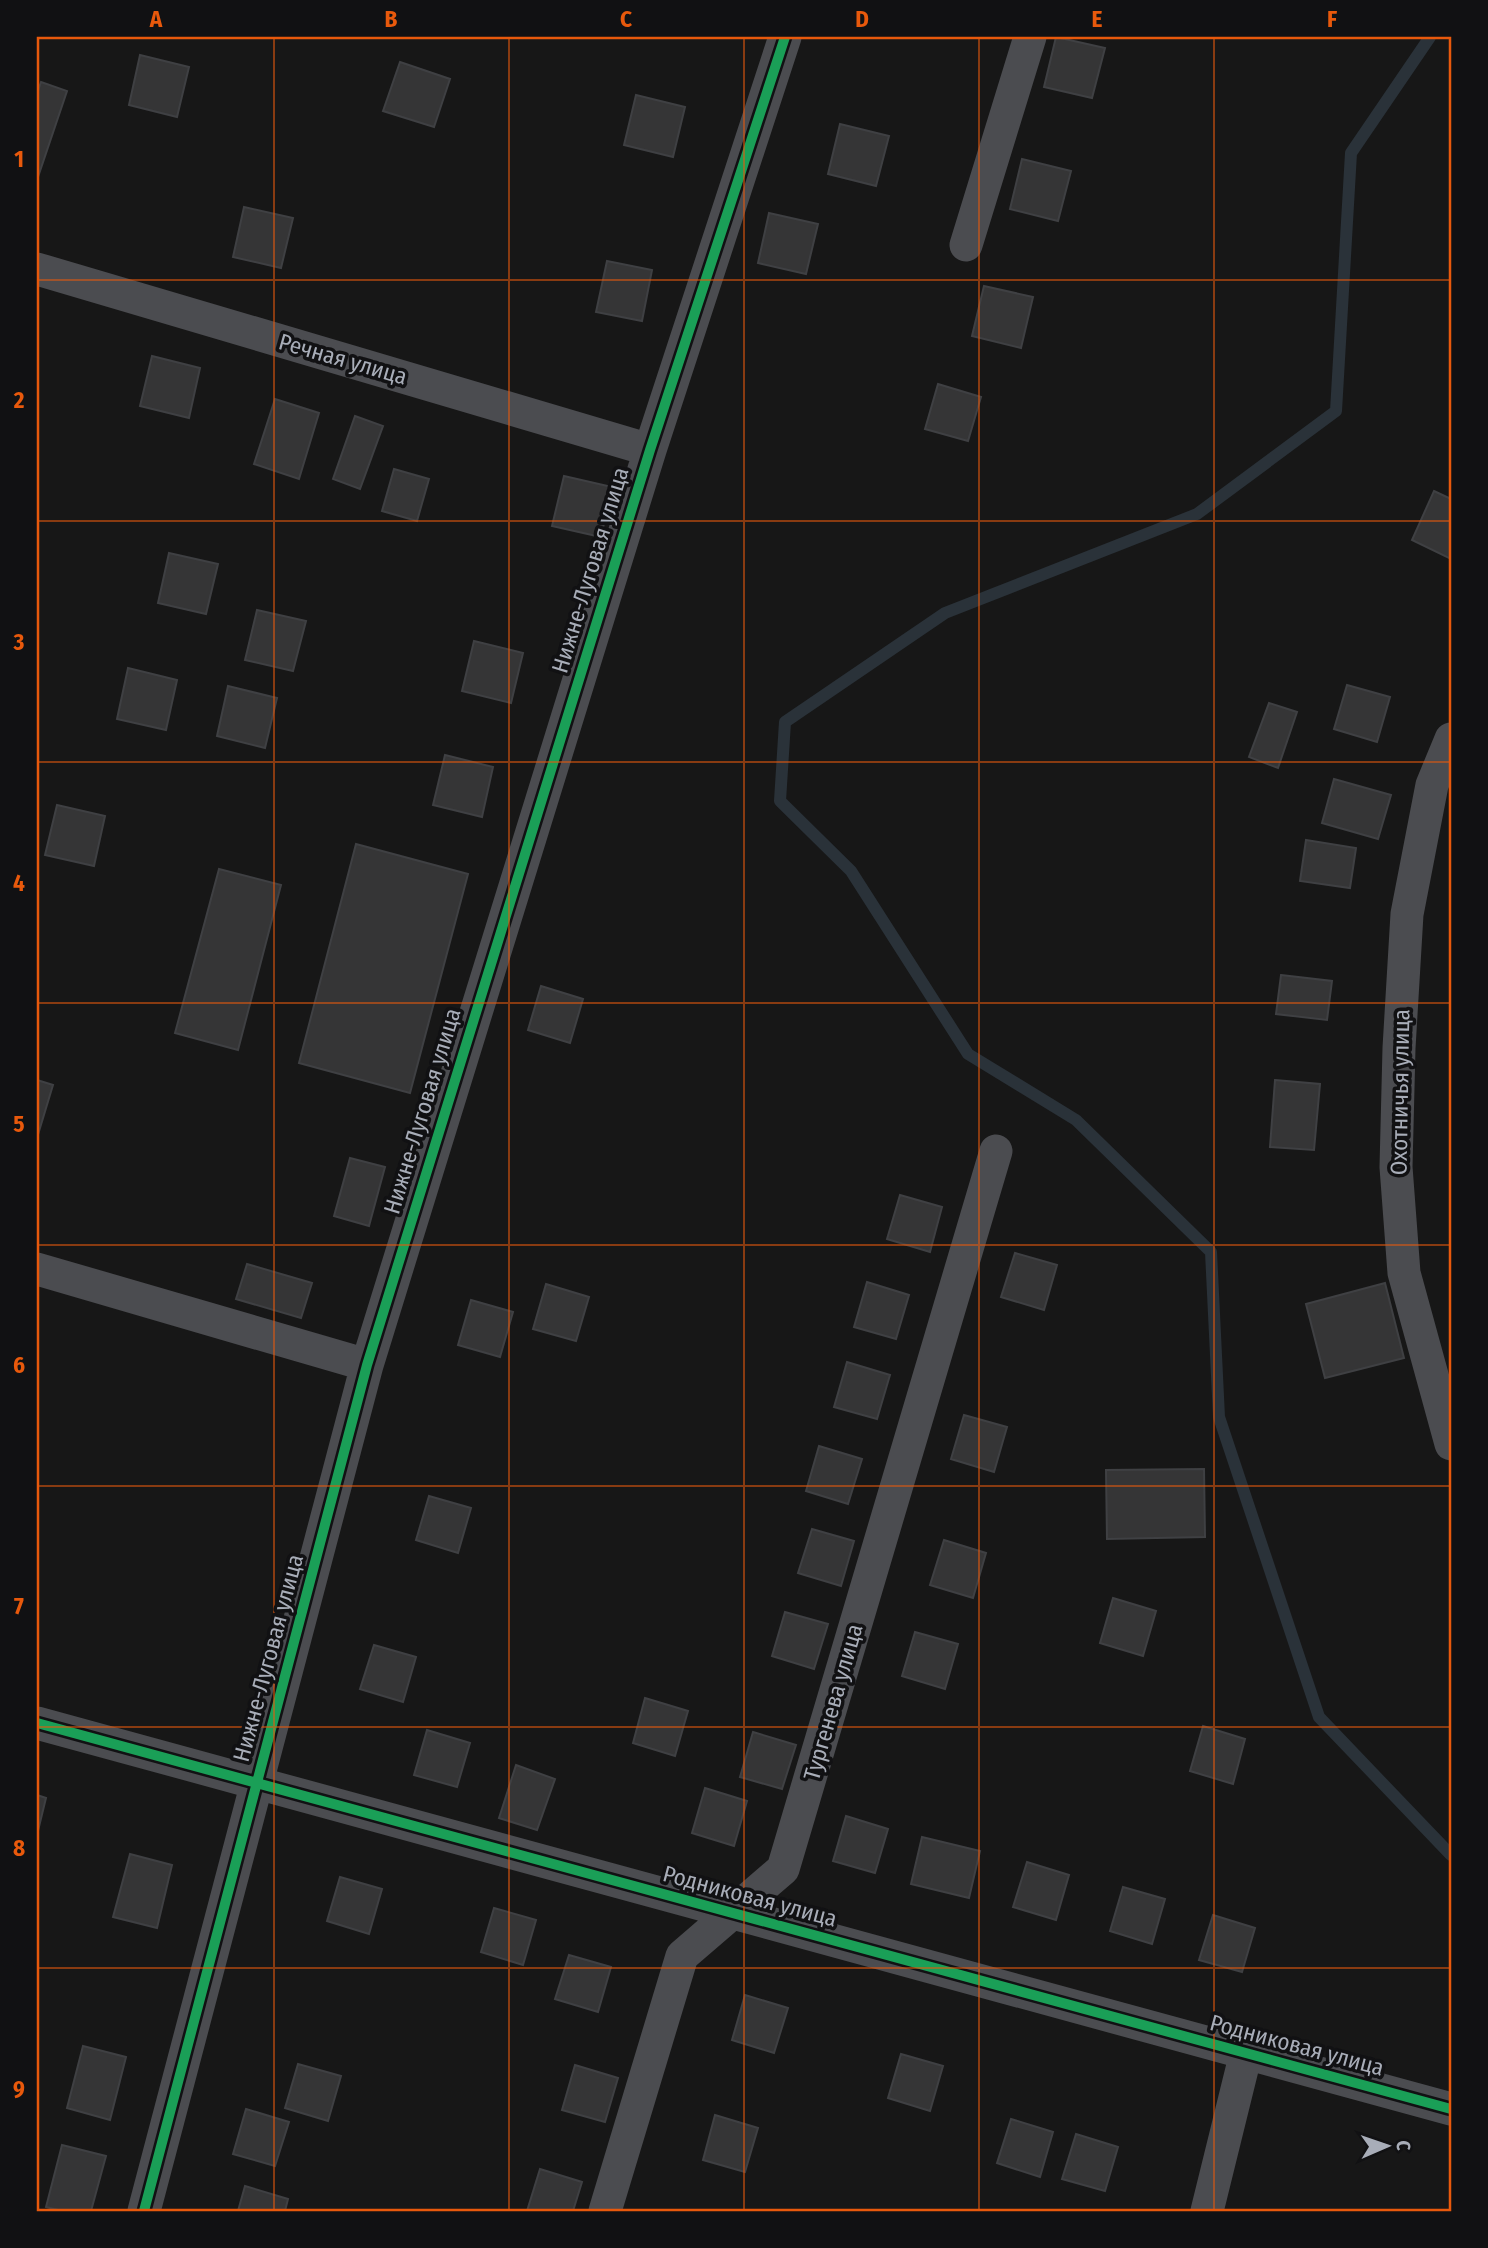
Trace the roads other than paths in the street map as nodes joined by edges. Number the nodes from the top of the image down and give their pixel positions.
1 (785, 37) edge
2 (1030, 37) edge
3 (966, 245) dead end
4 (37, 269) edge
5 (650, 450) junction
6 (1451, 739) edge
7 (996, 1151) dead end
8 (37, 1269) edge
9 (367, 1365) junction
10 (1451, 1444) edge
11 (37, 1723) edge
12 (257, 1783) junction
13 (732, 1913) junction
14 (1246, 2053) junction
15 (1451, 2109) edge
16 (144, 2211) edge
17 (605, 2211) edge
18 (1207, 2211) edge

1 - 5 street, Нижне-Луговая улица
2 - 3 street
4 - 5 street, Речная улица
5 - 9 street, Нижне-Луговая улица
6 - 10 street, Охотничья улица
7 - 13 street, Тургенева улица
8 - 9 street
9 - 12 street, Нижне-Луговая улица
11 - 12 street, Родниковая улица
12 - 13 street, Родниковая улица
12 - 16 street, Нижне-Луговая улица
13 - 14 street, Родниковая улица
13 - 17 street, Тургенева улица
14 - 15 street, Родниковая улица
14 - 18 street

